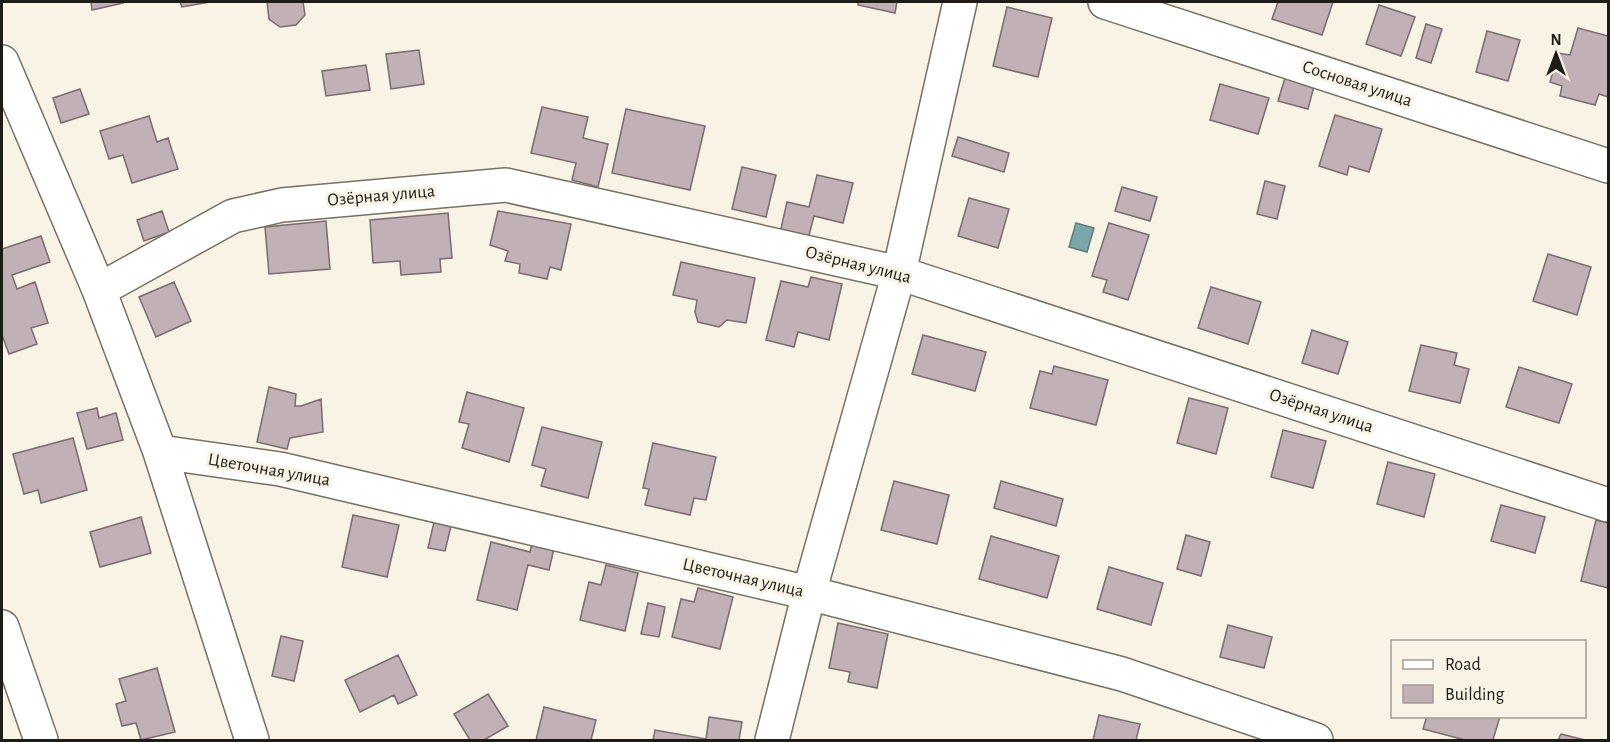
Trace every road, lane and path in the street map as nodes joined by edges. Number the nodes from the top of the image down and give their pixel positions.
1 (960, 2) edge
2 (1105, 2) edge
3 (2, 62) edge
4 (1608, 166) edge
5 (899, 273) junction
6 (99, 290) junction
7 (160, 452) junction
8 (1608, 505) edge
9 (809, 593) junction
10 (2, 627) edge
11 (42, 741) edge
12 (252, 741) edge
13 (772, 741) edge
14 (1316, 741) edge

1 - 5 street
2 - 4 street, Сосновая улица
3 - 6 street
5 - 6 street, Озёрная улица
5 - 8 street, Озёрная улица
5 - 9 street
6 - 7 street
7 - 9 street, Цветочная улица
7 - 12 street
9 - 13 street
9 - 14 street, Цветочная улица
10 - 11 street

